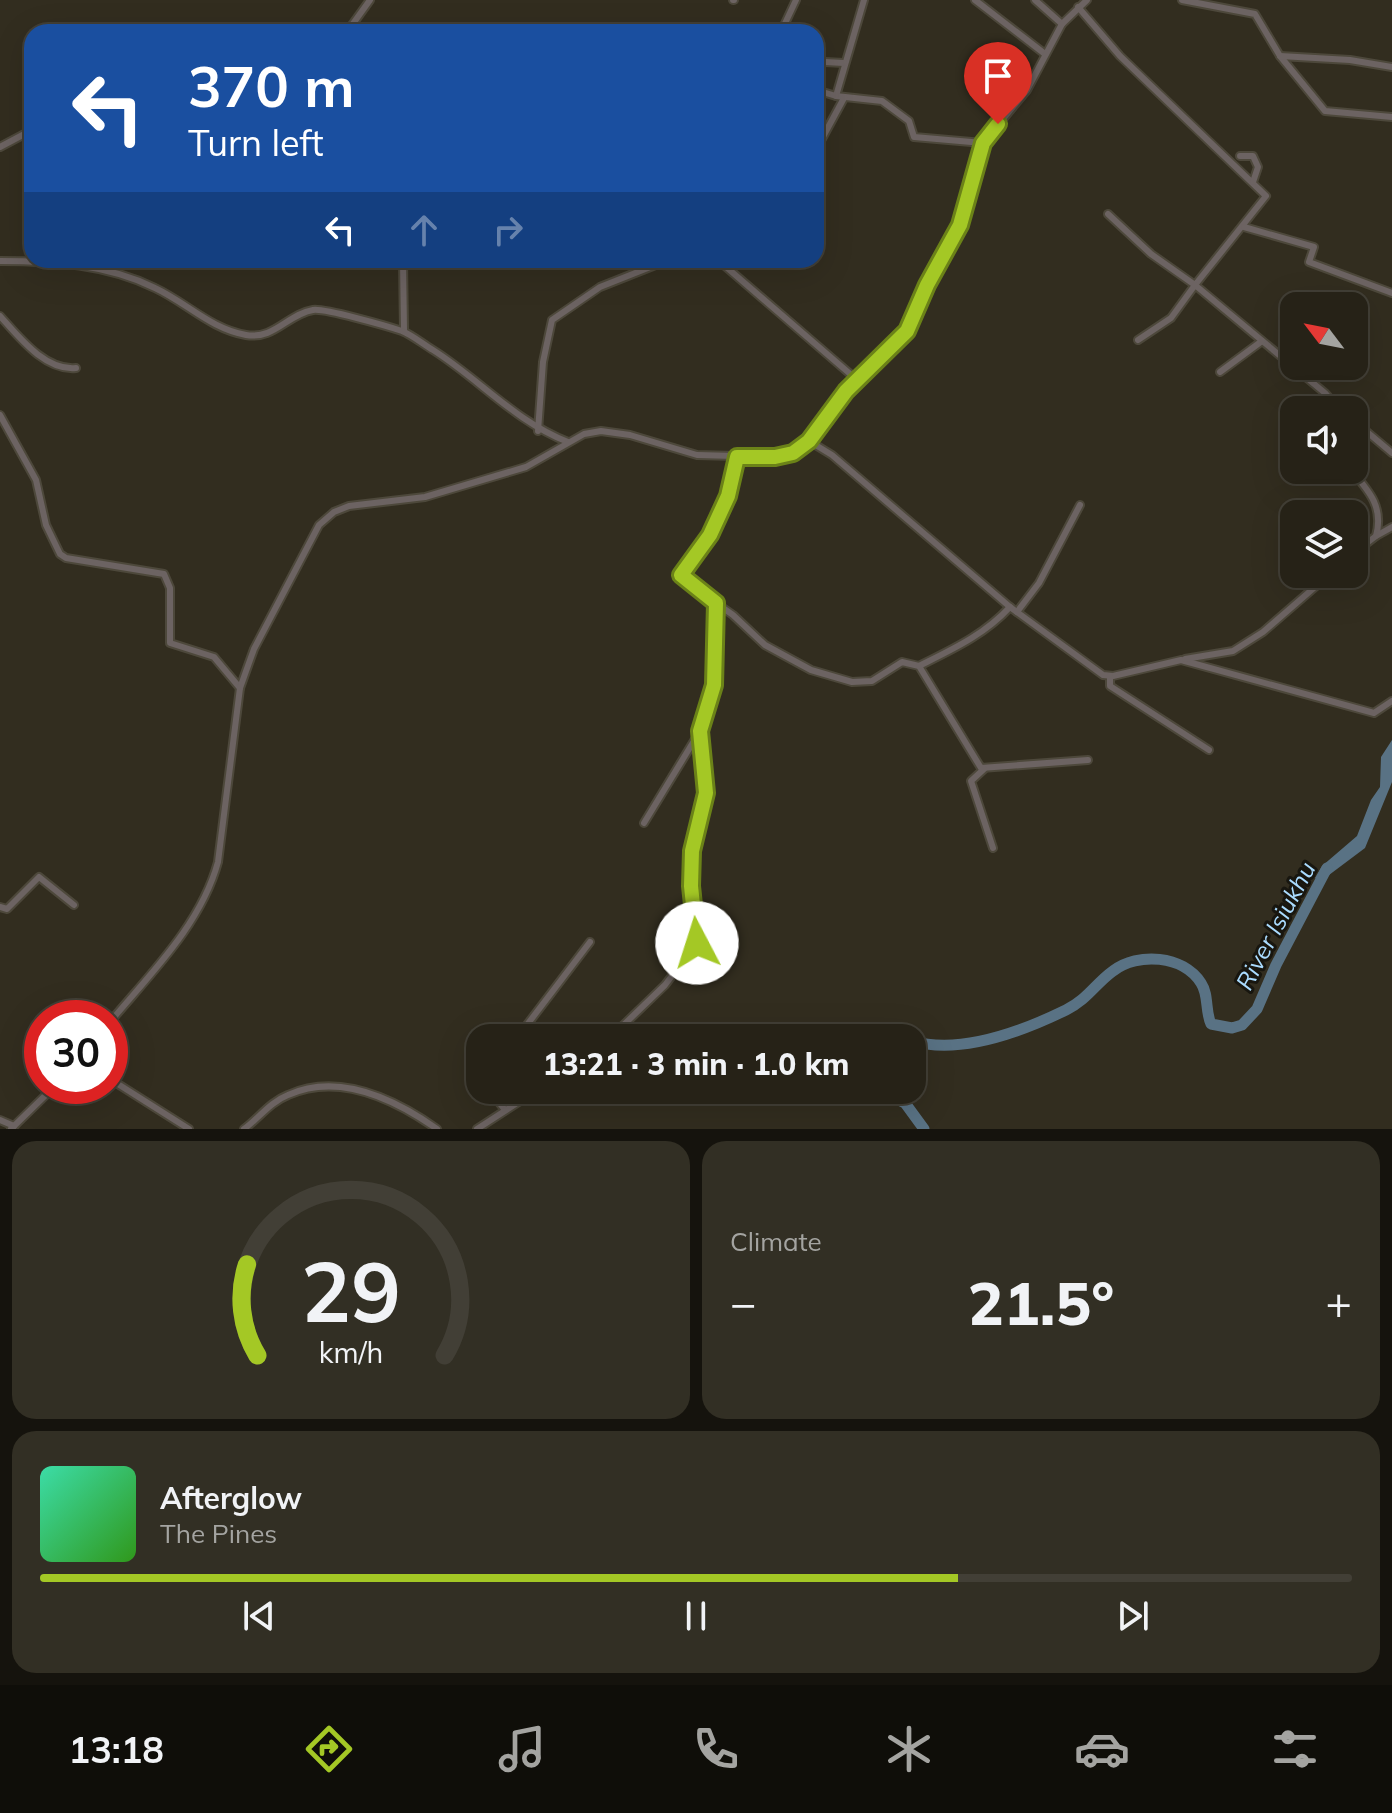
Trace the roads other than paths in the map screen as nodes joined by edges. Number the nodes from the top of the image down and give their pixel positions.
1 (370, 0) edge
2 (796, 0) edge
3 (864, 0) edge
4 (975, 0) edge
5 (1035, 0) edge
6 (1087, 0) edge
7 (1182, 0) edge
8 (1078, 7) junction
9 (353, 24) edge
10 (785, 24) edge
11 (1062, 24) junction
12 (1045, 54) junction
13 (1280, 56) junction
14 (825, 62) dead end
15 (844, 63) junction
16 (1392, 67) edge
17 (824, 92) edge
18 (836, 96) junction
19 (844, 98) junction
20 (1392, 117) edge
21 (824, 135) edge
22 (24, 136) edge
23 (983, 143) junction
24 (0, 147) edge
25 (1240, 156) dead end
26 (1253, 182) junction
27 (1108, 214) dead end
28 (1244, 227) junction
29 (0, 261) edge
30 (24, 262) edge
31 (86, 268) edge
32 (403, 268) edge
33 (648, 268) edge
34 (727, 268) edge
35 (1195, 285) junction
36 (1392, 293) edge
37 (0, 316) edge
38 (404, 331) junction
39 (1138, 340) dead end
40 (1262, 341) junction
41 (76, 368) dead end
42 (1220, 372) dead end
43 (856, 379) junction
44 (1326, 396) edge
45 (0, 415) edge
46 (538, 431) junction
47 (1368, 433) edge
48 (809, 441) junction
49 (568, 442) junction
50 (1392, 453) edge
51 (737, 457) junction
52 (1361, 484) edge
53 (1080, 505) dead end
54 (1392, 527) edge
55 (1376, 536) junction
56 (1368, 542) edge
57 (1314, 588) edge
58 (716, 603) junction
59 (1010, 607) junction
60 (1017, 612) junction
61 (1181, 660) junction
62 (919, 666) junction
63 (1110, 676) junction
64 (240, 688) junction
65 (1392, 701) edge
66 (700, 731) junction
67 (1209, 750) dead end
68 (1088, 760) dead end
69 (984, 769) junction
70 (644, 823) dead end
71 (993, 848) dead end
72 (74, 905) dead end
73 (0, 907) edge
74 (590, 942) dead end
75 (128, 1000) edge
76 (528, 1024) edge
77 (625, 1024) edge
78 (128, 1090) edge
79 (37, 1104) edge
80 (500, 1104) edge
81 (515, 1104) edge
82 (505, 1110) junction
83 (0, 1120) edge
84 (12, 1128) edge
85 (189, 1129) edge
86 (244, 1129) edge
87 (437, 1129) edge
88 (477, 1129) edge

1 - 9 street
2 - 10 street
3 - 15 street
4 - 12 street
5 - 11 street
6 - 8 street
7 - 13 street
8 - 11 street
8 - 26 street
11 - 12 street
12 - 23 street
13 - 16 street
13 - 20 street
14 - 15 street
15 - 18 street
17 - 18 street
18 - 19 street
19 - 21 street
19 - 23 street
22 - 24 street
23 - 43 street
25 - 26 street
26 - 28 street
27 - 35 street
28 - 35 street
28 - 36 street
29 - 30 street
31 - 38 street
32 - 38 street
33 - 46 street
34 - 43 street
35 - 39 street
35 - 40 street
37 - 41 street
38 - 46 street
40 - 42 street
40 - 44 street
43 - 48 street
45 - 64 street
46 - 49 street
47 - 50 street
48 - 51 street
48 - 59 street
49 - 51 street
49 - 64 street
51 - 58 street
52 - 55 street
53 - 60 street
54 - 55 street
55 - 56 street
57 - 61 street
58 - 62 street
58 - 66 street
59 - 60 street
59 - 62 street
60 - 63 street
61 - 63 street
61 - 65 street
62 - 69 street
63 - 67 street
64 - 75 street
66 - 70 street
66 - 77 street
68 - 69 street
69 - 71 street
72 - 73 street
74 - 76 street
78 - 85 street
79 - 84 street
80 - 82 street
81 - 82 street
82 - 88 street
83 - 84 street
86 - 87 street

